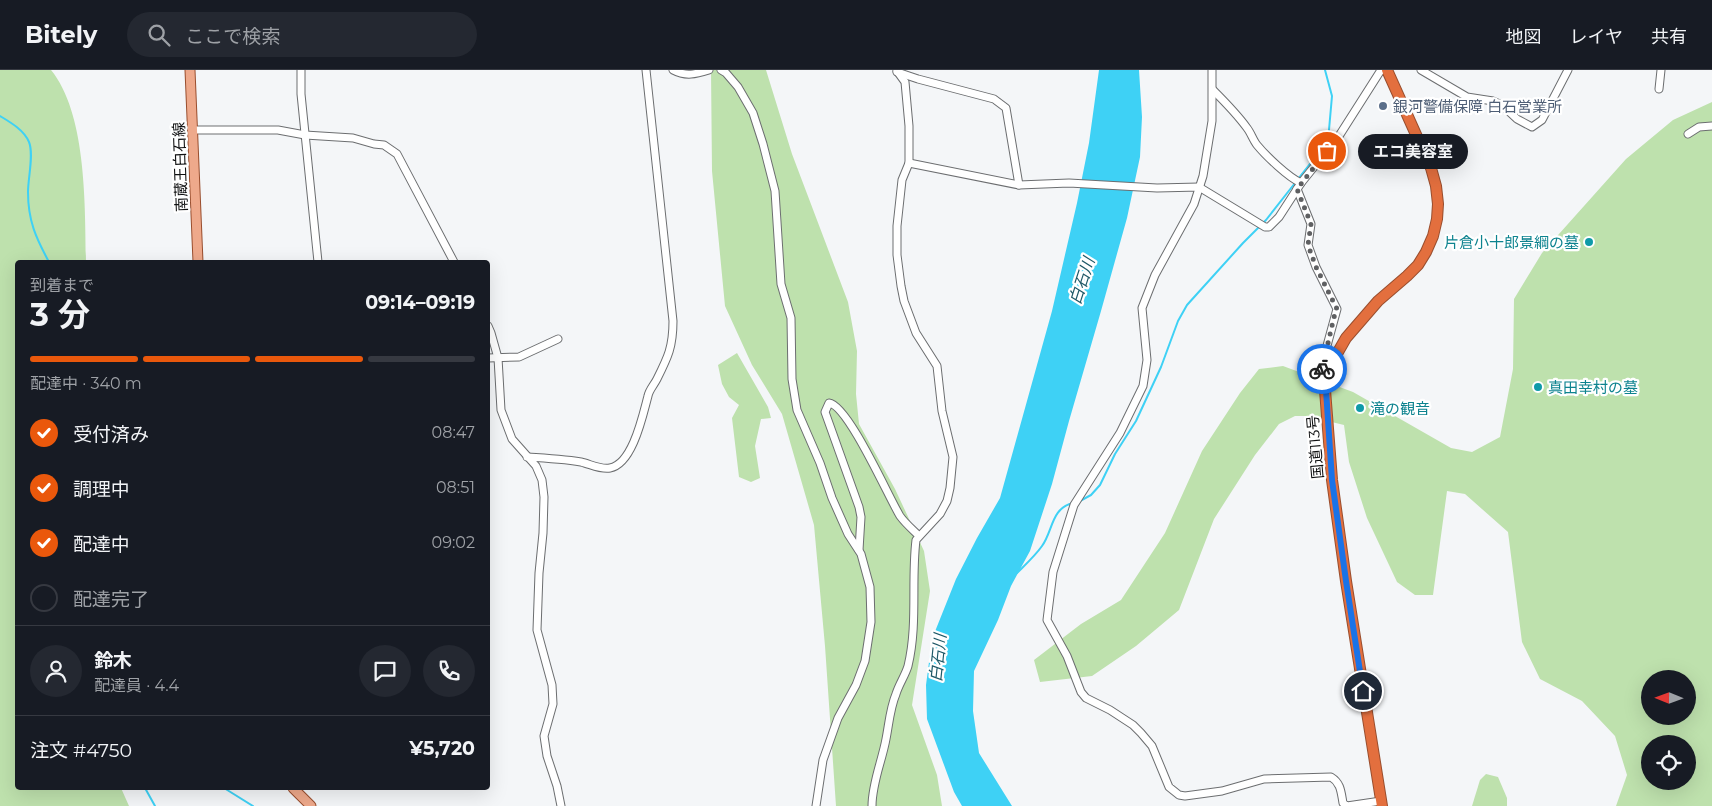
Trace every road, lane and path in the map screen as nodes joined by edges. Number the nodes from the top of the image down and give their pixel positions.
1 (190, 70) edge
2 (301, 70) edge
3 (646, 70) edge
4 (673, 70) edge
5 (708, 70) edge
6 (721, 70) edge
7 (1212, 70) edge
8 (1381, 70) edge
9 (1387, 70) edge
10 (1421, 70) edge
11 (1568, 70) edge
12 (1662, 70) edge
13 (896, 71) edge
14 (1659, 89) dead end
15 (1213, 90) junction
16 (1712, 126) edge
17 (192, 130) junction
18 (1688, 134) dead end
19 (305, 135) junction
20 (909, 163) junction
21 (1297, 183) junction
22 (1019, 185) junction
23 (1199, 187) junction
24 (198, 260) edge
25 (318, 260) edge
26 (453, 260) edge
27 (490, 330) edge
28 (558, 339) dead end
29 (490, 358) edge
30 (498, 358) junction
31 (1326, 390) junction
32 (527, 458) junction
33 (918, 535) junction
34 (859, 550) junction
35 (295, 790) edge
36 (1381, 803) edge
37 (311, 806) edge
38 (562, 806) edge
39 (816, 806) edge
40 (872, 806) edge

1 - 17 main road, 南蔵王白石線
2 - 19 street
3 - 32 street
4 - 5 street
6 - 34 street
7 - 15 street
8 - 21 street
9 - 31 highway, 国道113号
10 - 11 street
12 - 14 street
13 - 20 street
13 - 22 street
15 - 21 street
15 - 23 street
16 - 18 street
17 - 19 street
17 - 24 main road, 南蔵王白石線
19 - 25 street
19 - 26 street
20 - 22 street
20 - 33 street
21 - 23 street
21 - 31 street
22 - 23 street
23 - 36 street
27 - 30 street
28 - 30 street
29 - 30 street
30 - 32 street
31 - 36 highway, 国道113号
32 - 38 street
33 - 34 street
33 - 40 street
34 - 39 street
35 - 37 main road

